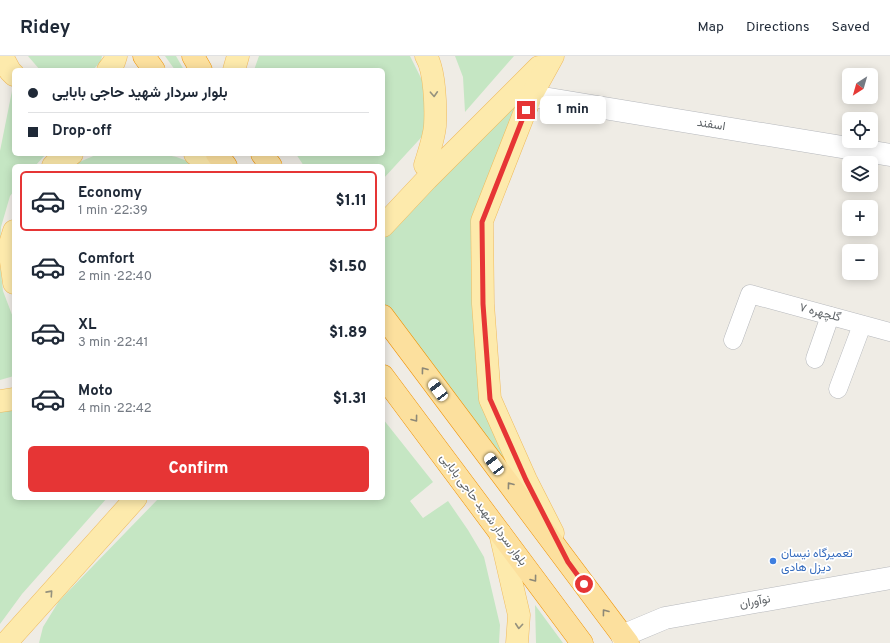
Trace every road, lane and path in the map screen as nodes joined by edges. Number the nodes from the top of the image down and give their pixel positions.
1 (2, 56) edge
2 (116, 56) edge
3 (144, 56) edge
4 (193, 56) edge
5 (238, 56) edge
6 (426, 56) edge
7 (532, 56) edge
8 (552, 56) edge
9 (110, 68) edge
10 (153, 68) edge
11 (200, 68) edge
12 (235, 68) edge
13 (12, 74) edge
14 (532, 96) junction
15 (890, 154) edge
16 (68, 156) edge
17 (198, 156) edge
18 (55, 164) edge
19 (209, 164) edge
20 (425, 165) junction
21 (385, 206) edge
22 (385, 224) edge
23 (12, 237) edge
24 (12, 268) edge
25 (830, 316) junction
26 (385, 319) edge
27 (862, 325) junction
28 (890, 332) edge
29 (733, 340) dead end
30 (815, 359) dead end
31 (385, 379) edge
32 (838, 389) dead end
33 (12, 399) edge
34 (0, 401) edge
35 (134, 500) edge
36 (500, 533) junction
37 (568, 562) junction
38 (890, 578) edge
39 (35, 610) junction
40 (625, 639) edge
41 (6, 643) edge
42 (25, 643) edge
43 (517, 643) edge
44 (582, 643) edge

1 - 13 main road
2 - 9 main road
3 - 10 highway
4 - 11 highway
5 - 12 main road
6 -> 20 main road
7 - 20 main road
8 - 14 main road
8 - 22 main road
14 - 15 street, اسفند
14 - 37 main road
16 - 18 main road
17 - 19 main road
20 - 21 main road
23 - 24 main road
25 - 27 street, گلچهره ۷
25 - 29 street, گلچهره ۷
25 - 30 street
37 -> 26 highway
27 - 28 street, گلچهره ۷
27 - 32 street
31 -> 36 highway, بلوار سردار شهید حاجی بابایی
33 - 34 main road
39 -> 35 main road
36 -> 43 main road
36 -> 44 highway, بلوار سردار شهید حاجی بابایی
40 -> 37 highway
38 - 40 street, نوآوران
39 - 41 main road
39 - 42 main road

